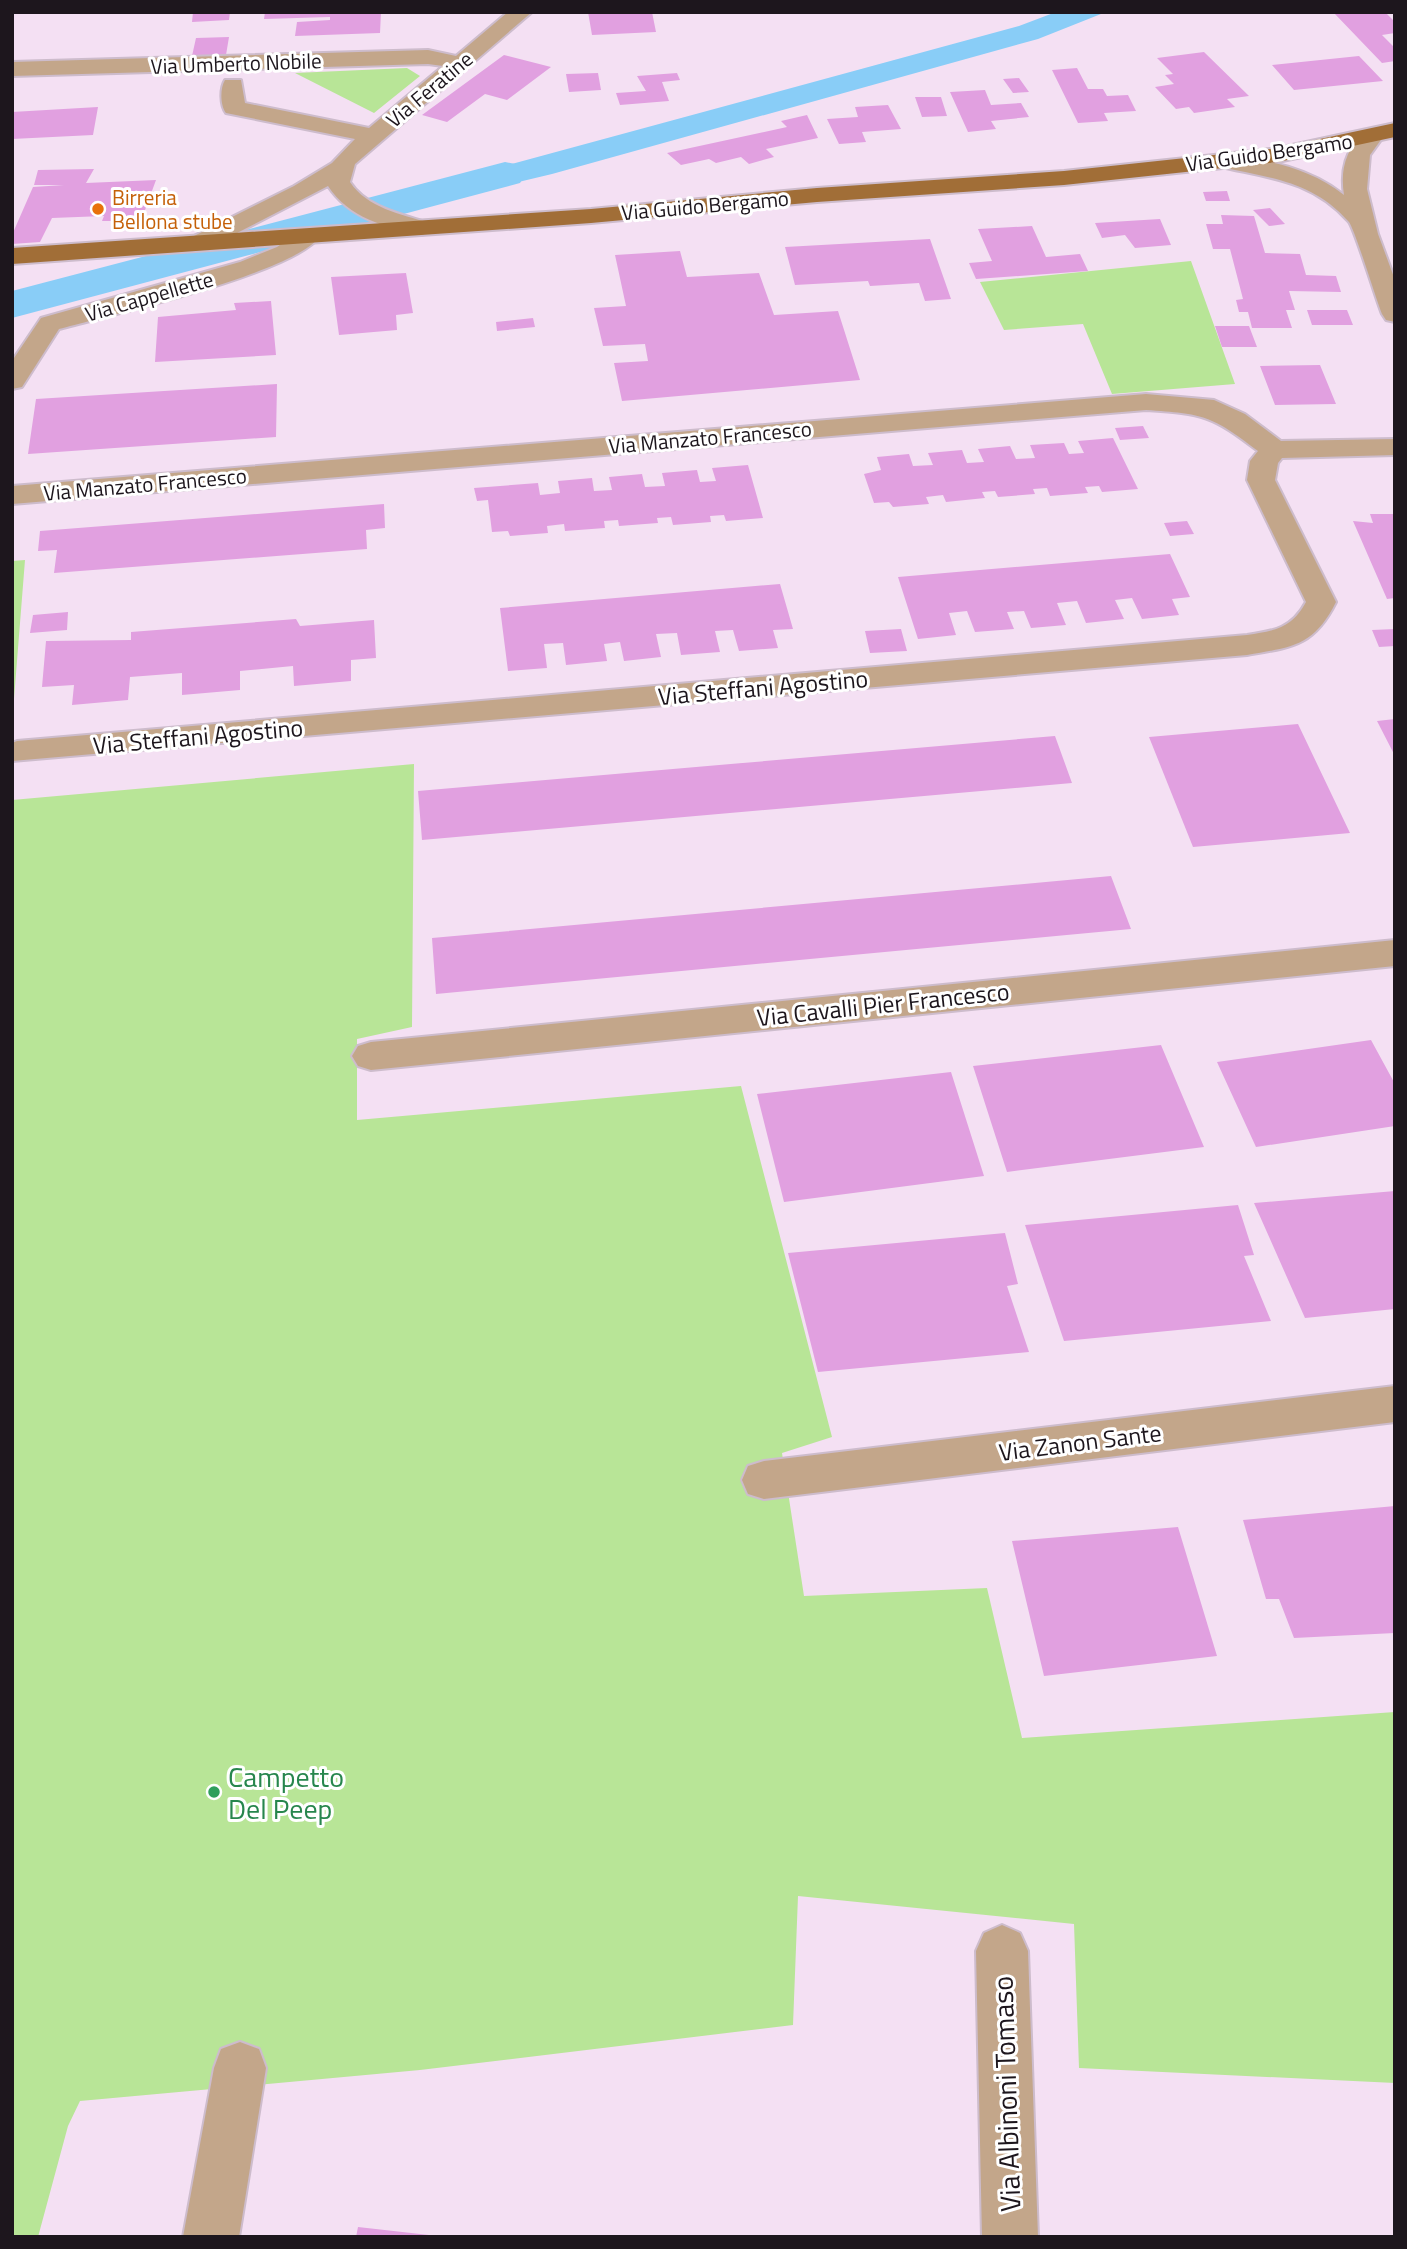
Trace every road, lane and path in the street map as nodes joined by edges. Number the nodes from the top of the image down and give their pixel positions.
1 (521, 12) edge
2 (460, 63) junction
3 (12, 69) edge
4 (233, 85) dead end
5 (1395, 130) edge
6 (373, 136) junction
7 (1371, 137) junction
8 (1225, 161) junction
9 (339, 175) junction
10 (291, 197) junction
11 (1361, 220) junction
12 (420, 228) junction
13 (312, 236) junction
14 (195, 245) junction
15 (12, 256) edge
16 (1395, 314) edge
17 (12, 381) edge
18 (1395, 447) edge
19 (1275, 450) junction
20 (12, 495) edge
21 (18, 752) dead end
22 (1395, 953) edge
23 (371, 1056) dead end
24 (1395, 1404) edge
25 (764, 1480) dead end
26 (1002, 1951) dead end
27 (240, 2068) dead end
28 (211, 2237) edge
29 (1010, 2237) edge

1 - 2 street, Via Feratine
2 - 3 street, Via Umberto Nobile
2 - 6 street, Via Feratine
4 - 6 street
5 - 7 main road, Via Guido Bergamo
6 - 9 street, Via Feratine
7 - 8 main road, Via Guido Bergamo
7 - 11 street
8 - 11 street
8 - 12 main road, Via Guido Bergamo
9 - 10 street, Via Feratine
9 - 12 street
9 - 13 street
10 - 13 street
10 - 14 street, Via Feratine
11 - 16 street
12 - 13 main road, Via Guido Bergamo
13 - 14 main road, Via Guido Bergamo
13 - 17 street, Via Cappellette
14 - 15 main road, Via Guido Bergamo
18 - 19 street
19 - 20 street, Via Manzato Francesco
19 - 21 street, Via Steffani Agostino
22 - 23 street, Via Cavalli Pier Francesco
24 - 25 street, Via Zanon Sante
26 - 29 street, Via Albinoni Tomaso
27 - 28 street

